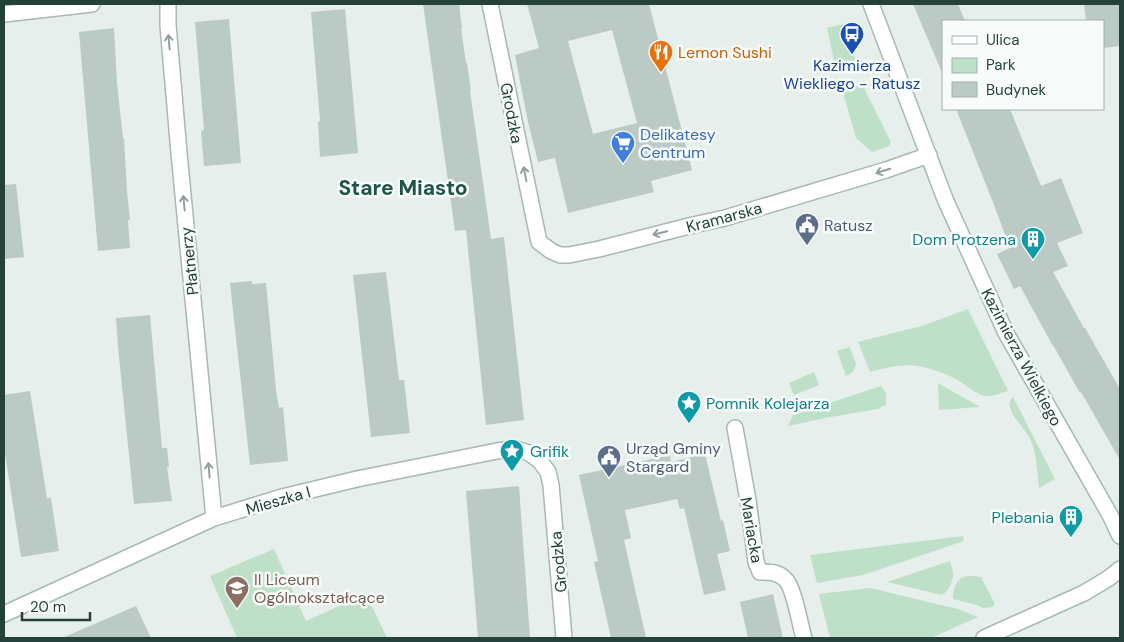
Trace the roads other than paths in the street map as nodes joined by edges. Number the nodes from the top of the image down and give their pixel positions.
1 (92, 4) edge
2 (168, 4) edge
3 (490, 4) edge
4 (871, 4) edge
5 (4, 14) edge
6 (929, 156) junction
7 (534, 221) joint
8 (735, 428) dead end
9 (551, 485) joint
10 (214, 518) junction
11 (1120, 536) edge
12 (1120, 569) edge
13 (4, 614) edge
14 (564, 638) edge
15 (804, 638) edge
16 (984, 638) edge

1 - 5 street
10 -> 2 street, Płatnerzy
7 -> 3 street, Grodzka
4 - 6 street, Kazimierza Wielkiego
6 -> 7 street, Kramarska
6 - 11 street, Kazimierza Wielkiego
8 - 15 street, Mariacka
9 - 10 street, Mieszka I
9 - 14 street, Grodzka
10 - 13 street, Mieszka I
12 - 16 street

